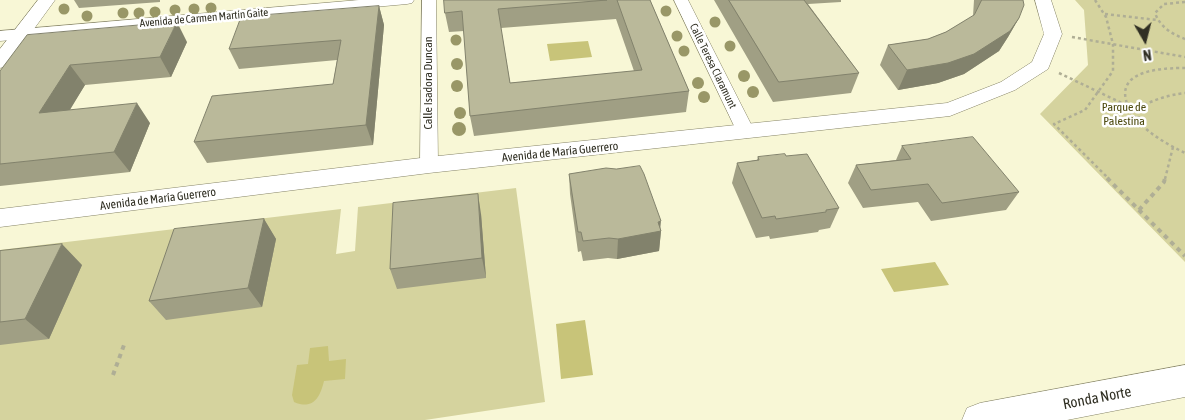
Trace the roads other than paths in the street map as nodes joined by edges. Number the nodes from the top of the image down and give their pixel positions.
1 (47, 0) edge
2 (407, 0) edge
3 (429, 0) edge
4 (681, 0) edge
5 (1043, 0) edge
6 (21, 34) junction
7 (0, 36) edge
8 (0, 62) edge
9 (746, 132) junction
10 (429, 165) junction
11 (0, 218) edge
12 (1185, 382) edge
13 (980, 420) edge

1 - 6 street
2 - 6 street, Avenida de Carmen Martín Gaite
3 - 10 street, Calle Isadora Duncan
4 - 9 street, Calle Teresa Claramunt
5 - 9 street, Avenida de María Guerrero
6 - 7 street, Avenida de Carmen Martín Gaite
6 - 8 street
9 - 10 street, Avenida de María Guerrero
10 - 11 street, Avenida de María Guerrero
12 - 13 main road, Ronda Norte

